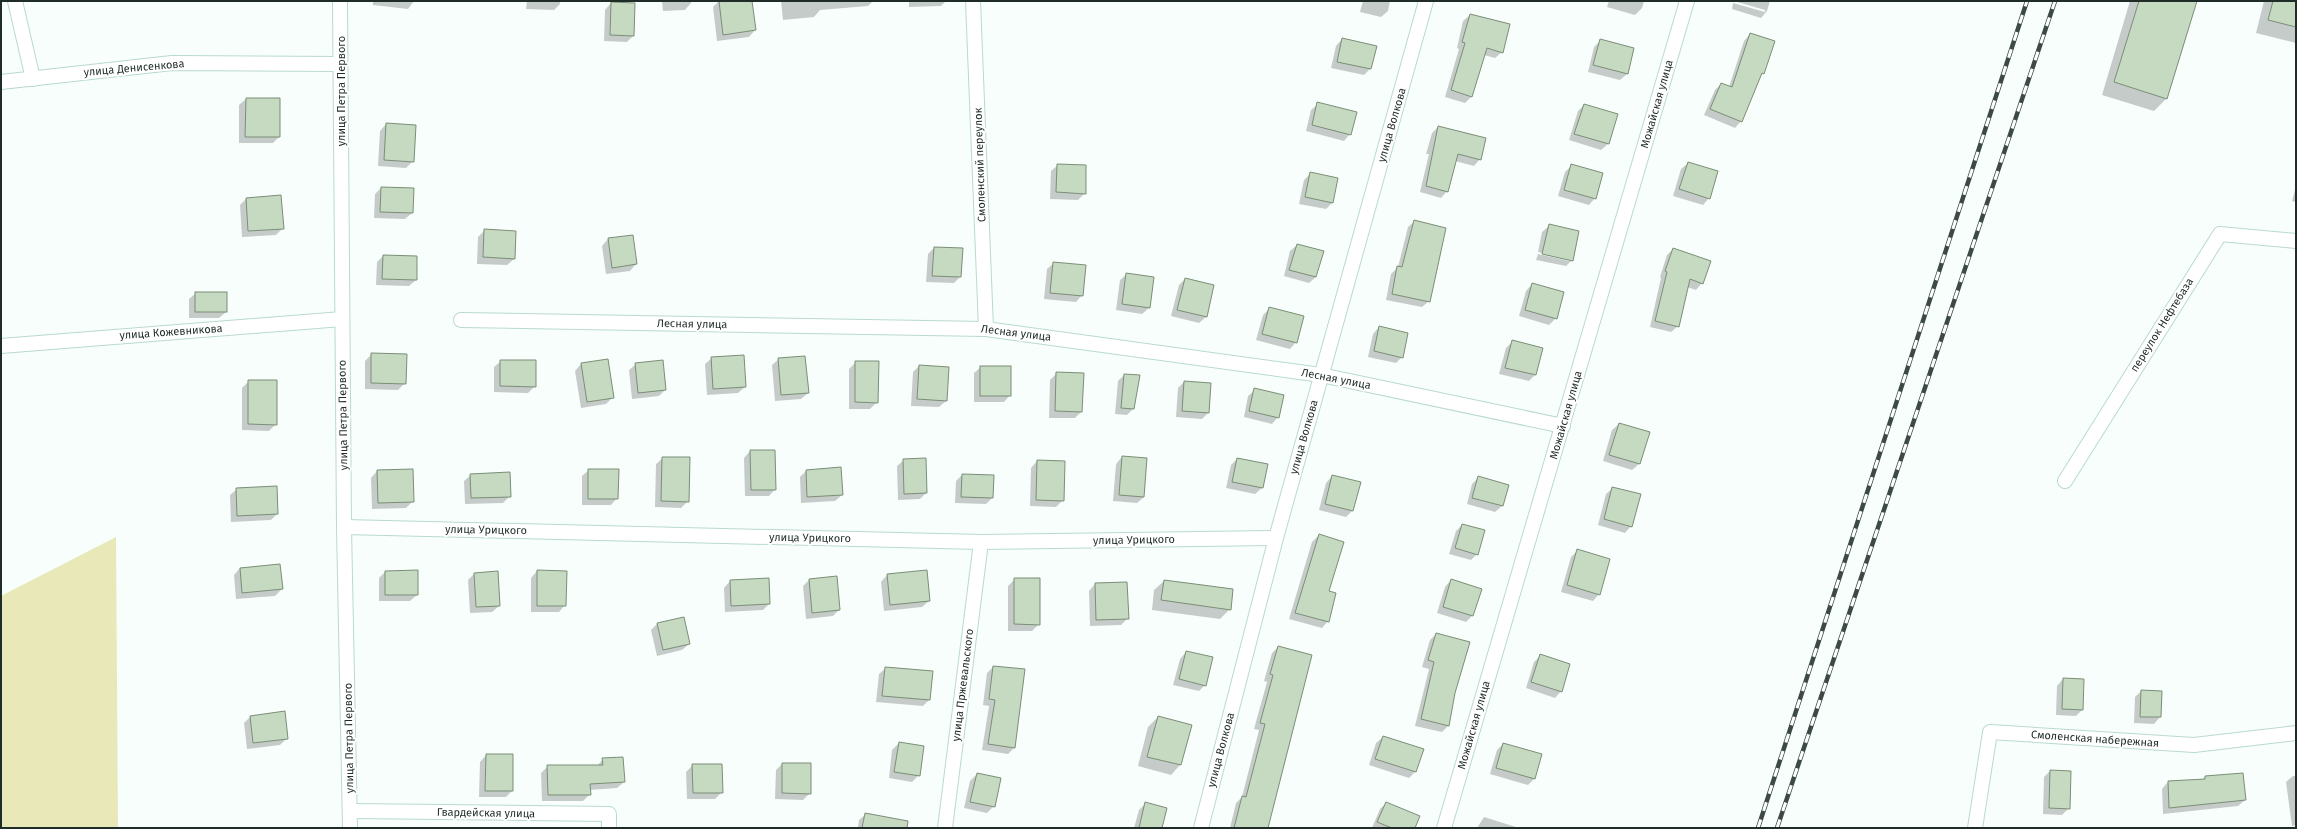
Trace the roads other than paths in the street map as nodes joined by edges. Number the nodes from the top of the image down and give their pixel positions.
1 (15, 1) edge
2 (340, 1) edge
3 (973, 1) edge
4 (1426, 1) edge
5 (1687, 1) edge
6 (340, 64) junction
7 (33, 79) junction
8 (1, 82) edge
9 (2296, 242) edge
10 (342, 319) junction
11 (461, 320) dead end
12 (986, 328) junction
13 (1, 346) edge
14 (1321, 375) junction
15 (1562, 426) junction
16 (2065, 481) dead end
17 (344, 527) junction
18 (1276, 538) junction
19 (980, 542) junction
20 (2296, 733) edge
21 (350, 811) junction
22 (350, 828) edge
23 (609, 828) edge
24 (945, 828) edge
25 (1201, 828) edge
26 (1444, 828) edge
27 (1975, 828) edge

1 - 7 street
2 - 6 street, улица Петра Первого
3 - 12 street, Смоленский переулок
4 - 14 street, улица Волкова
5 - 15 street, Можайская улица
6 - 7 street, улица Денисенкова
6 - 10 street, улица Петра Первого
7 - 8 street, улица Денисенкова
9 - 16 street, переулок Нефтебаза
10 - 13 street, улица Кожевникова
10 - 17 street, улица Петра Первого
11 - 12 street, Лесная улица
12 - 14 street, Лесная улица
14 - 15 street, Лесная улица
14 - 18 street, улица Волкова
15 - 26 street, Можайская улица
17 - 19 street, улица Урицкого
17 - 21 street, улица Петра Первого
18 - 19 street, улица Урицкого
18 - 25 street, улица Волкова
19 - 24 street, улица Пржевальского
20 - 27 street, Смоленская набережная
21 - 22 street, улица Петра Первого
21 - 23 street, Гвардейская улица

